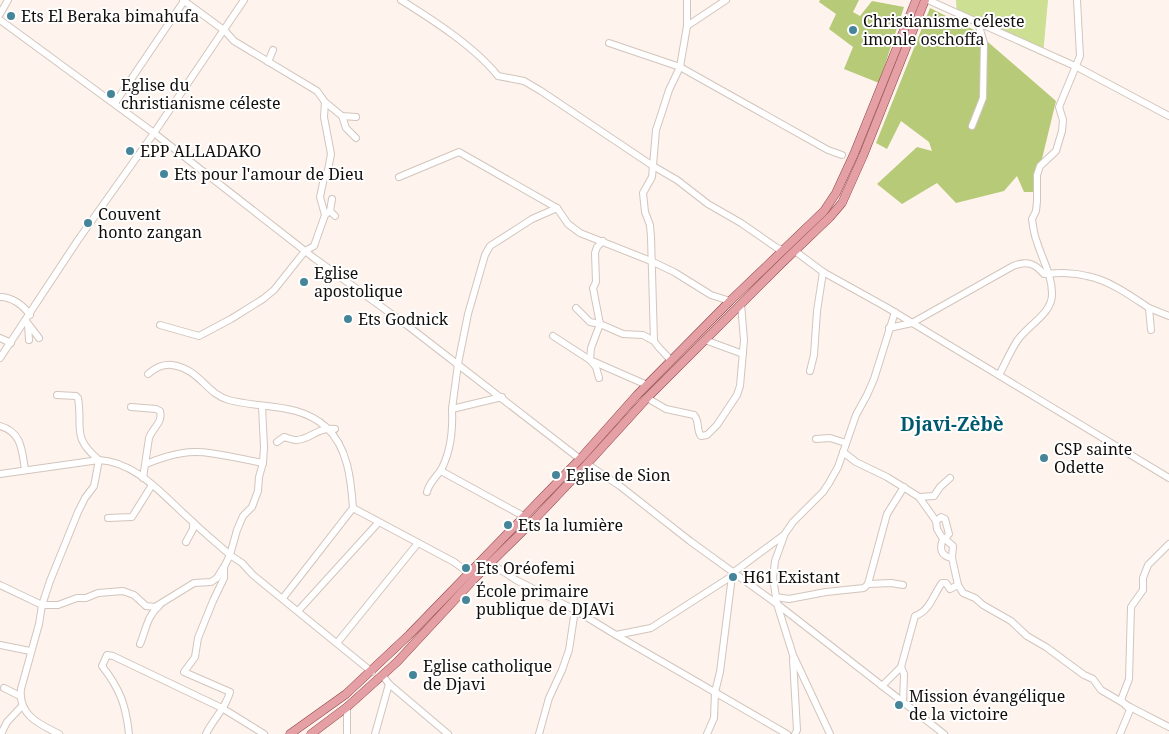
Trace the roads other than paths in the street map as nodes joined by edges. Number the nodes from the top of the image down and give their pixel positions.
1 (8, 0) edge
2 (183, 0) edge
3 (244, 0) edge
4 (401, 0) edge
5 (686, 0) edge
6 (726, 0) edge
7 (916, 0) edge
8 (927, 0) edge
9 (1077, 0) edge
10 (0, 14) edge
11 (0, 20) edge
12 (978, 23) junction
13 (687, 26) junction
14 (225, 31) junction
15 (610, 43) dead end
16 (274, 50) dead end
17 (268, 62) junction
18 (1077, 67) junction
19 (680, 68) junction
20 (324, 102) junction
21 (115, 103) junction
22 (342, 116) junction
23 (1169, 116) edge
24 (356, 117) dead end
25 (972, 126) dead end
26 (154, 133) junction
27 (356, 138) dead end
28 (842, 156) dead end
29 (653, 166) junction
30 (399, 177) dead end
31 (332, 199) dead end
32 (557, 208) junction
33 (330, 214) junction
34 (603, 241) junction
35 (784, 250) junction
36 (305, 251) junction
37 (795, 251) junction
38 (651, 261) junction
39 (823, 272) junction
40 (1048, 274) junction
41 (0, 297) edge
42 (730, 301) junction
43 (741, 304) junction
44 (576, 308) dead end
45 (1149, 308) junction
46 (895, 312) junction
47 (30, 315) junction
48 (1169, 316) edge
49 (27, 323) junction
50 (912, 323) junction
51 (600, 324) junction
52 (160, 325) dead end
53 (889, 328) junction
54 (1151, 330) dead end
55 (553, 336) dead end
56 (0, 338) edge
57 (39, 338) dead end
58 (29, 340) dead end
59 (705, 340) junction
60 (654, 341) junction
61 (11, 343) junction
62 (743, 354) junction
63 (0, 358) edge
64 (590, 360) junction
65 (671, 361) junction
66 (458, 364) junction
67 (810, 371) dead end
68 (148, 374) dead end
69 (999, 375) junction
70 (599, 378) dead end
71 (647, 385) junction
72 (57, 394) dead end
73 (502, 397) junction
74 (648, 398) junction
75 (262, 406) junction
76 (131, 407) dead end
77 (452, 409) junction
78 (0, 426) edge
79 (326, 428) junction
80 (335, 429) dead end
81 (816, 439) dead end
82 (277, 442) dead end
83 (846, 443) junction
84 (843, 452) junction
85 (580, 459) junction
86 (99, 460) junction
87 (146, 464) junction
88 (263, 464) junction
89 (587, 464) junction
90 (25, 470) junction
91 (441, 471) junction
92 (1, 473) edge
93 (143, 478) junction
94 (950, 478) dead end
95 (1169, 478) edge
96 (152, 485) junction
97 (904, 487) junction
98 (427, 492) dead end
99 (919, 497) junction
100 (353, 508) junction
101 (524, 516) junction
102 (108, 518) dead end
103 (936, 521) junction
104 (193, 523) junction
105 (378, 523) junction
106 (784, 535) junction
107 (944, 539) junction
108 (186, 542) dead end
109 (418, 543) junction
110 (1169, 544) edge
111 (230, 555) junction
112 (952, 558) junction
113 (490, 563) junction
114 (224, 566) junction
115 (468, 573) junction
116 (733, 574) junction
117 (868, 584) junction
118 (903, 585) dead end
119 (0, 586) edge
120 (958, 586) junction
121 (776, 597) junction
122 (169, 598) junction
123 (283, 598) junction
124 (777, 604) junction
125 (42, 605) junction
126 (575, 610) junction
127 (298, 611) junction
128 (616, 636) junction
129 (337, 642) junction
130 (140, 644) dead end
131 (0, 645) edge
132 (30, 651) junction
133 (792, 655) junction
134 (901, 667) junction
135 (372, 672) junction
136 (383, 676) junction
137 (389, 684) junction
138 (882, 686) junction
139 (4, 688) dead end
140 (716, 692) junction
141 (20, 696) junction
142 (1121, 700) junction
143 (903, 703) junction
144 (22, 706) junction
145 (347, 707) junction
146 (222, 708) junction
147 (1169, 726) edge
148 (1, 734) edge
149 (59, 734) edge
150 (129, 734) edge
151 (206, 734) edge
152 (264, 734) edge
153 (290, 734) edge
154 (311, 734) edge
155 (346, 734) edge
156 (375, 734) edge
157 (448, 734) edge
158 (539, 734) edge
159 (706, 734) edge
160 (787, 734) edge
161 (795, 734) edge
162 (830, 734) edge
163 (944, 734) edge
164 (1120, 734) edge

1 - 10 street
2 - 14 street
2 - 21 street
3 - 14 street
4 - 29 street
5 - 13 street
6 - 13 street
7 - 35 main road
8 - 12 street
8 - 37 main road
9 - 18 street
11 - 21 street
12 - 18 street
12 - 25 street
13 - 19 street
14 - 17 street
14 - 26 street
15 - 19 street
16 - 17 street
17 - 20 street
18 - 23 street
18 - 40 street
19 - 28 street
19 - 29 street
20 - 22 street
20 - 33 street
21 - 26 street
22 - 24 street
22 - 27 street
26 - 36 street
26 - 47 street
29 - 35 street
29 - 38 street
30 - 32 street
31 - 33 street
32 - 34 street
32 - 66 street
33 - 36 street
34 - 38 street
34 - 51 street
35 - 42 main road
36 - 52 street
36 - 66 street
37 - 39 street
37 - 43 main road
38 - 42 street
38 - 60 street
39 - 46 street
39 - 67 street
40 - 45 street
40 - 50 street
40 - 69 street
41 - 47 street
42 - 65 main road
43 - 59 main road
43 - 62 street
44 - 51 street
45 - 48 street
45 - 54 street
46 - 50 street
46 - 53 street
47 - 49 street
49 - 57 street
49 - 58 street
49 - 61 street
50 - 53 street
50 - 69 street
51 - 60 street
51 - 64 street
53 - 83 street
55 - 64 street
56 - 61 street
59 - 62 street
59 - 74 main road
60 - 65 street
61 - 63 street
62 - 74 street
64 - 70 street
64 - 71 street
65 - 71 main road
66 - 73 street
66 - 77 street
68 - 75 street
69 - 95 street
71 - 85 main road
72 - 86 street
73 - 77 street
73 - 85 street
74 - 89 main road
75 - 79 street
75 - 88 street
76 - 87 street
77 - 91 street
78 - 90 street
79 - 80 street
79 - 82 street
79 - 100 street
81 - 83 street
83 - 84 street
84 - 97 street
84 - 106 street
85 - 101 main road
86 - 90 street
86 - 93 street
86 - 125 street
87 - 88 street
87 - 93 street
88 - 111 street
89 - 113 main road
89 - 116 street
90 - 92 street
91 - 98 street
91 - 101 street
93 - 96 street
94 - 99 street
96 - 102 street
96 - 104 street
97 - 99 street
97 - 117 street
99 - 103 street
100 - 105 street
100 - 123 street
101 - 115 main road
103 - 107 street
103 - 107 street
104 - 108 street
104 - 111 street
105 - 109 street
105 - 127 street
106 - 116 street
106 - 121 street
107 - 112 street
107 - 112 street
109 - 115 street
109 - 129 street
110 - 142 street
111 - 114 street
111 - 123 street
112 - 120 street
113 - 126 street
113 - 136 main road
114 - 122 street
114 - 146 street
115 - 135 main road
116 - 124 street
116 - 128 street
116 - 140 street
117 - 118 street
117 - 121 street
119 - 125 street
120 - 134 street
120 - 142 street
121 - 124 street
122 - 125 street
122 - 130 street
123 - 127 street
124 - 133 street
124 - 138 street
125 - 132 street
126 - 128 street
126 - 158 street
127 - 129 street
128 - 140 street
129 - 135 street
131 - 132 street
132 - 141 street
133 - 161 street
133 - 162 street
134 - 138 street
134 - 143 street
135 - 153 main road
136 - 137 street
136 - 145 main road
137 - 156 street
137 - 157 street
138 - 143 street
139 - 141 street
140 - 159 street
140 - 160 street
141 - 144 street
142 - 147 street
142 - 164 street
143 - 163 street
144 - 148 street
144 - 149 street
145 - 154 main road
145 - 155 street
146 - 150 street
146 - 151 street
146 - 152 street

